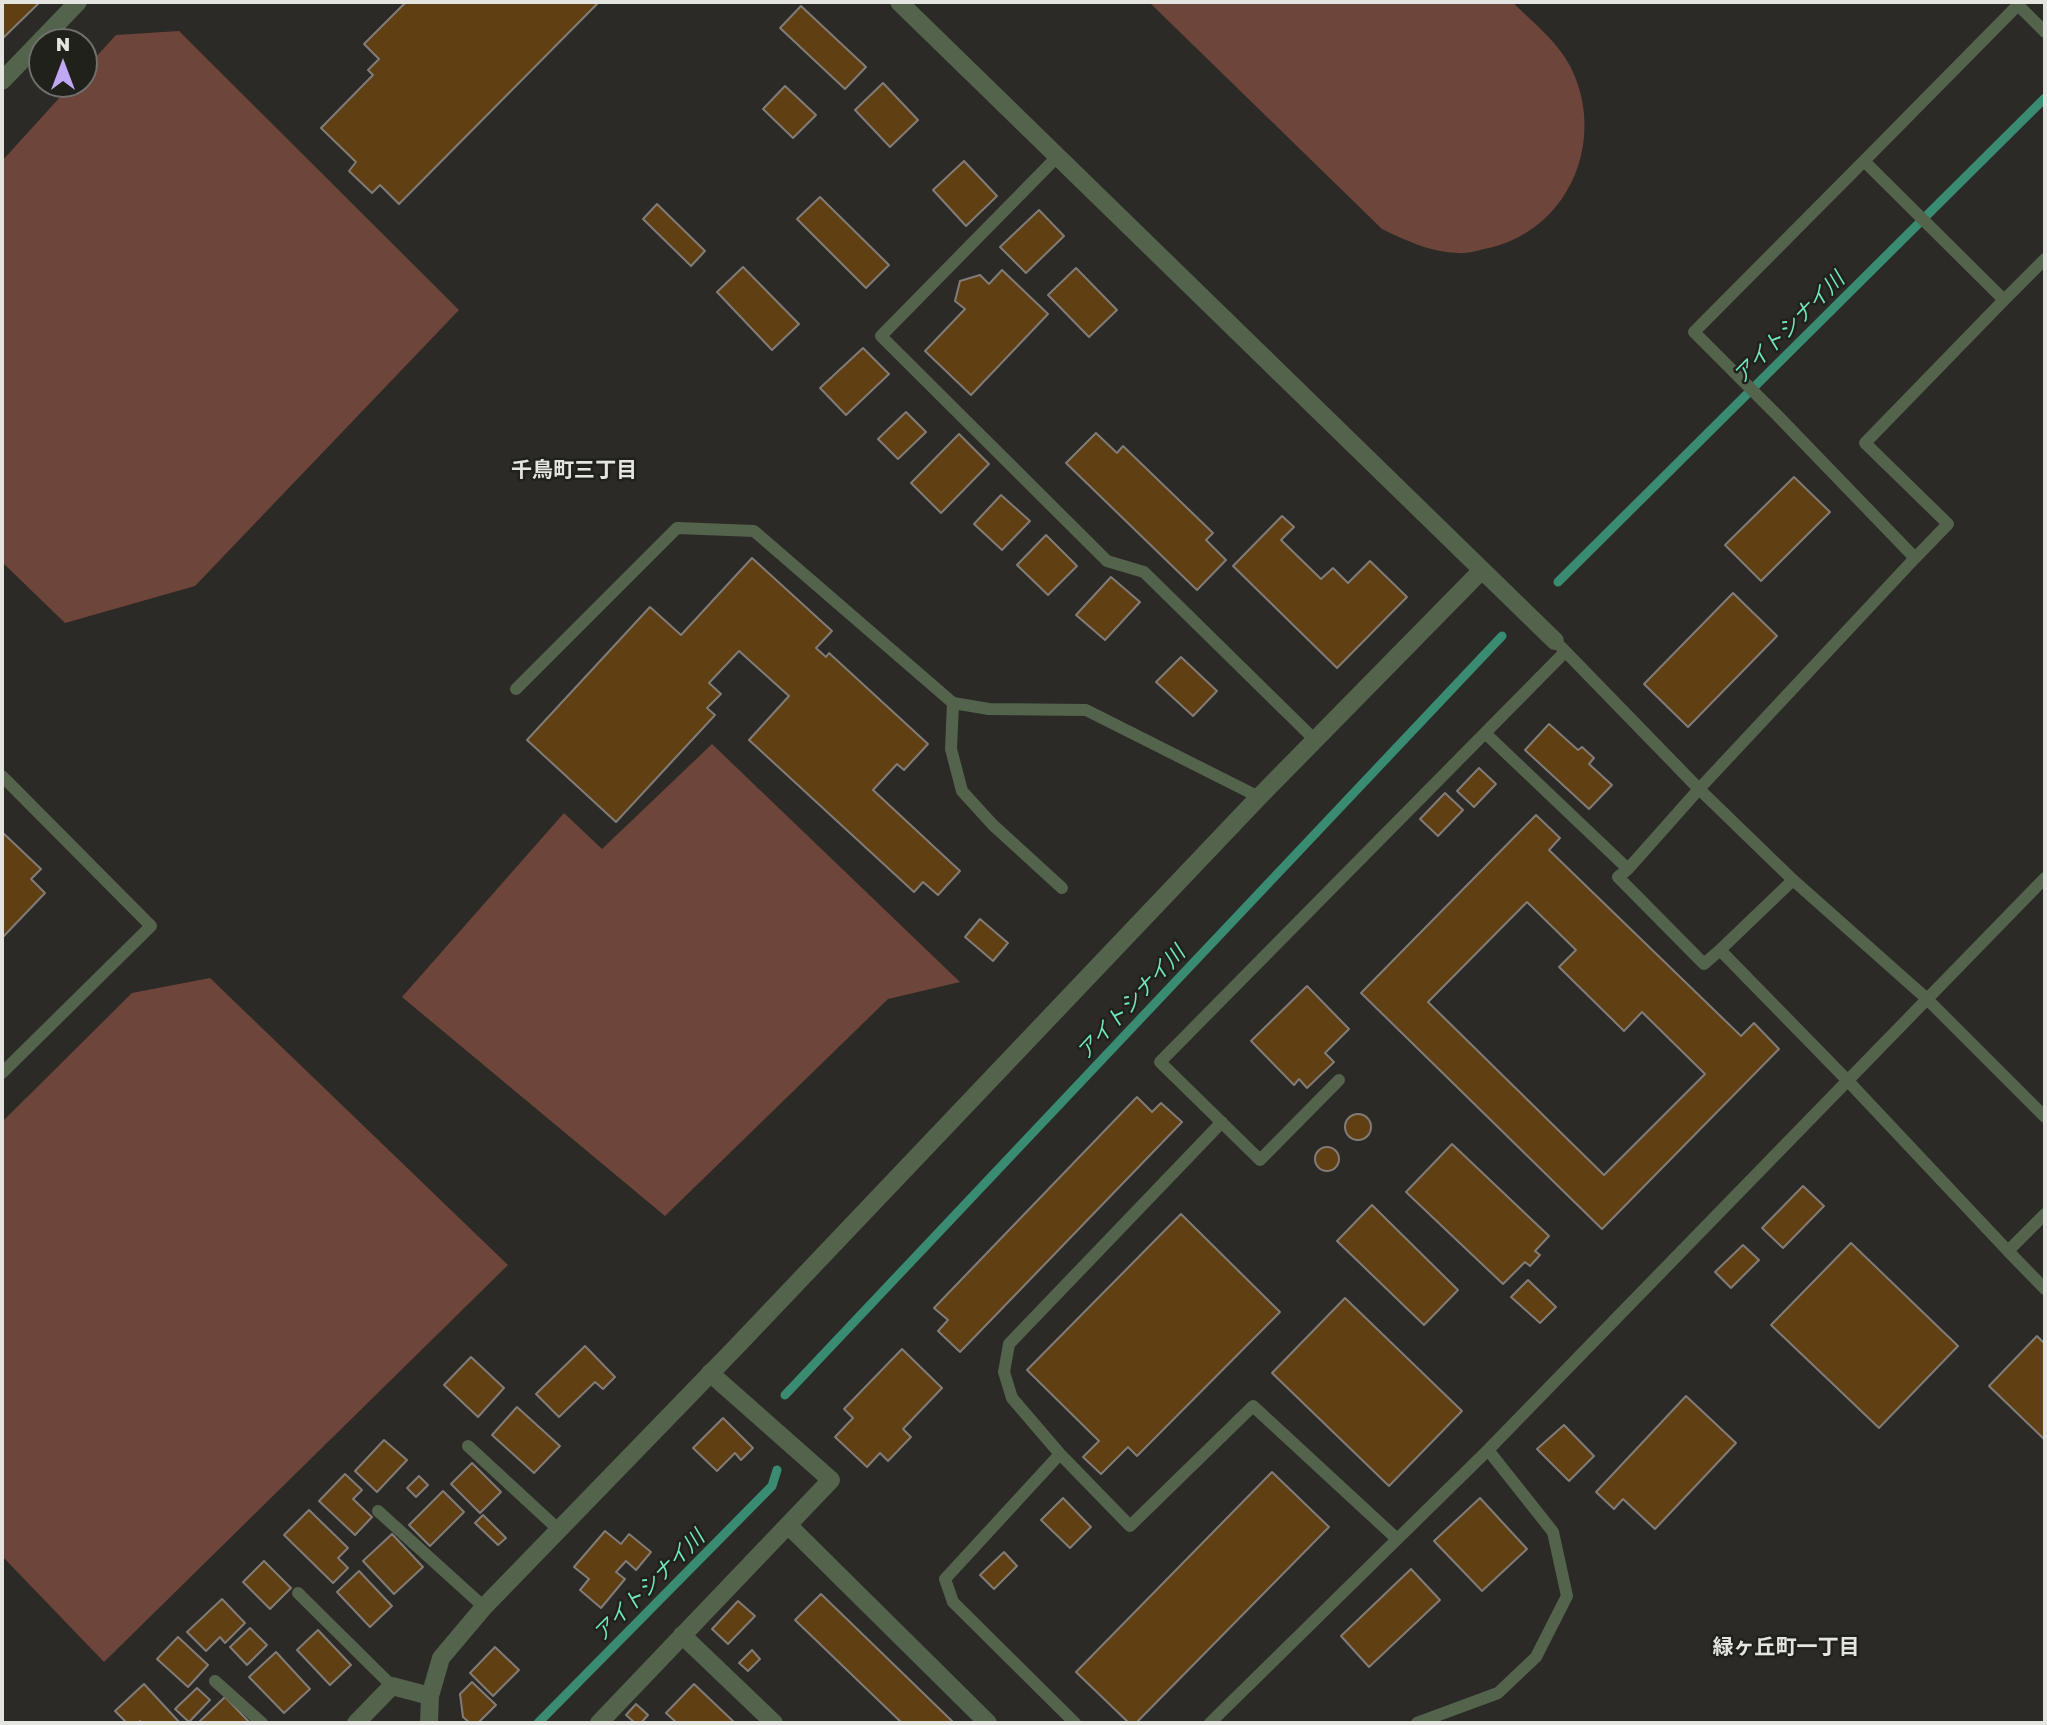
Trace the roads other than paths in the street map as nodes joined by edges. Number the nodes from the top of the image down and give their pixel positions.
1 (78, 2) edge
2 (899, 2) edge
3 (2045, 32) edge
4 (2, 81) edge
5 (1058, 156) junction
6 (1864, 161) junction
7 (2045, 259) edge
8 (2004, 300) junction
9 (1915, 558) junction
10 (1482, 569) junction
11 (1560, 647) junction
12 (516, 689) dead end
13 (953, 703) junction
14 (1485, 733) junction
15 (1315, 740) junction
16 (2, 776) edge
17 (1699, 789) junction
18 (1259, 797) junction
19 (1628, 869) junction
20 (2045, 878) edge
21 (1793, 880) junction
22 (1062, 888) dead end
23 (1720, 950) junction
24 (1926, 998) junction
25 (2, 1073) edge
26 (1339, 1080) dead end
27 (1848, 1081) junction
28 (2045, 1117) edge
29 (1222, 1122) junction
30 (2045, 1214) edge
31 (2008, 1251) junction
32 (2045, 1289) edge
33 (710, 1373) junction
34 (468, 1446) dead end
35 (1488, 1450) junction
36 (1060, 1454) junction
37 (377, 1511) dead end
38 (788, 1525) junction
39 (559, 1530) junction
40 (1397, 1539) junction
41 (298, 1593) dead end
42 (484, 1607) junction
43 (682, 1635) junction
44 (215, 1681) dead end
45 (392, 1686) junction
46 (430, 1696) junction
47 (1222, 1718) edge
48 (262, 1723) edge
49 (356, 1723) edge
50 (429, 1723) edge
51 (598, 1723) edge
52 (774, 1723) edge
53 (988, 1723) edge
54 (1074, 1723) edge
55 (1210, 1723) edge
56 (1417, 1723) edge

1 - 4 street
2 - 5 street
3 - 6 lane
5 - 10 street
5 - 15 lane
6 - 8 lane
6 - 9 lane
7 - 8 lane
8 - 9 lane
9 - 17 lane
10 - 11 street
10 - 15 street
11 - 14 lane
11 - 17 lane
12 - 13 lane
13 - 18 lane
13 - 22 lane
14 - 19 lane
14 - 29 lane
15 - 18 street
16 - 25 lane
17 - 19 lane
17 - 21 lane
18 - 33 street
19 - 23 lane
20 - 24 lane
21 - 23 lane
21 - 24 lane
23 - 27 lane
24 - 27 lane
24 - 28 lane
26 - 29 lane
27 - 31 lane
27 - 35 lane
29 - 36 lane
30 - 31 lane
31 - 32 lane
33 - 38 street
33 - 39 street
34 - 39 lane
35 - 40 lane
35 - 56 lane
36 - 40 lane
36 - 54 lane
37 - 42 lane
38 - 43 street
38 - 53 street
39 - 42 street
40 - 47 lane
41 - 45 lane
42 - 46 street
43 - 51 street
43 - 52 street
44 - 48 lane
45 - 46 street
45 - 49 street
46 - 50 street
47 - 55 lane

